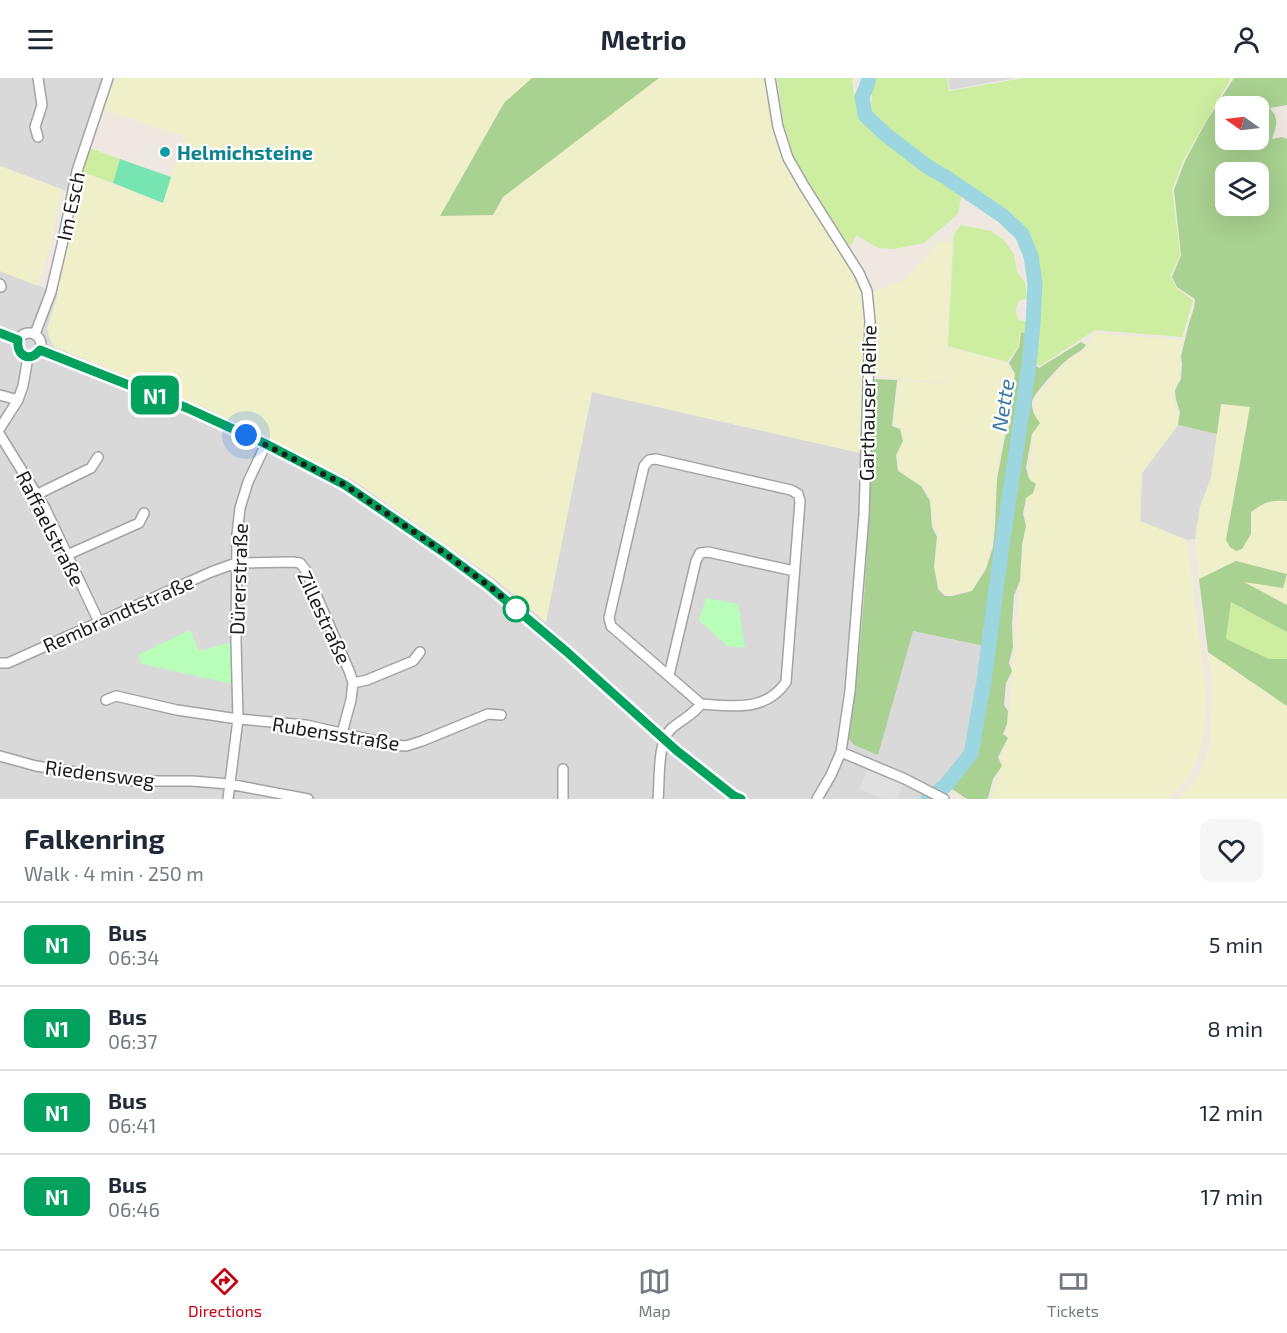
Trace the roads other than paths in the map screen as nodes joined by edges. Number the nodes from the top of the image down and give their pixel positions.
1 (38, 78) edge
2 (108, 78) edge
3 (770, 78) edge
4 (38, 137) dead end
5 (0, 333) edge
6 (34, 334) junction
7 (18, 340) junction
8 (40, 350) junction
9 (28, 357) junction
10 (0, 395) edge
11 (18, 400) junction
12 (0, 428) edge
13 (0, 435) edge
14 (266, 444) junction
15 (99, 457) dead end
16 (38, 494) junction
17 (144, 513) dead end
18 (67, 555) junction
19 (236, 563) junction
20 (794, 571) junction
21 (99, 622) junction
22 (420, 652) dead end
23 (0, 663) edge
24 (669, 675) junction
25 (353, 683) junction
26 (106, 700) dead end
27 (701, 704) junction
28 (501, 715) dead end
29 (238, 719) junction
30 (342, 733) junction
31 (664, 740) junction
32 (841, 752) junction
33 (0, 756) edge
34 (563, 769) dead end
35 (229, 784) junction
36 (228, 799) edge
37 (308, 799) edge
38 (563, 799) edge
39 (658, 799) edge
40 (741, 799) edge
41 (817, 799) edge
42 (944, 799) edge

1 - 4 street
2 - 6 street, Im Esch
3 - 32 street, Garthauser Reihe
5 - 7 street
6 - 7 street
6 - 8 street
7 - 9 street
8 - 9 street
8 - 14 street
9 - 11 street
10 - 11 street
11 - 12 street
13 - 16 street, Raffaelstraße
14 - 19 street, Dürerstraße
14 - 31 street
15 - 16 street
16 - 18 street, Raffaelstraße
17 - 18 street
18 - 21 street, Raffaelstraße
19 - 21 street, Rembrandtstraße
19 - 25 street, Zillestraße
19 - 29 street, Dürerstraße
20 - 24 street
20 - 24 street
20 - 27 street
21 - 23 street, Rembrandtstraße
22 - 25 street
24 - 27 street
25 - 30 street, Zillestraße
26 - 29 street, Rubensstraße
27 - 31 street
28 - 30 street, Rubensstraße
29 - 30 street, Rubensstraße
29 - 35 street, Dürerstraße
31 - 39 street
31 - 40 street
32 - 41 street, Garthauser Reihe
32 - 42 street
33 - 35 street, Riedensweg
34 - 38 street
35 - 36 street, Dürerstraße
35 - 37 street, Riedensweg

